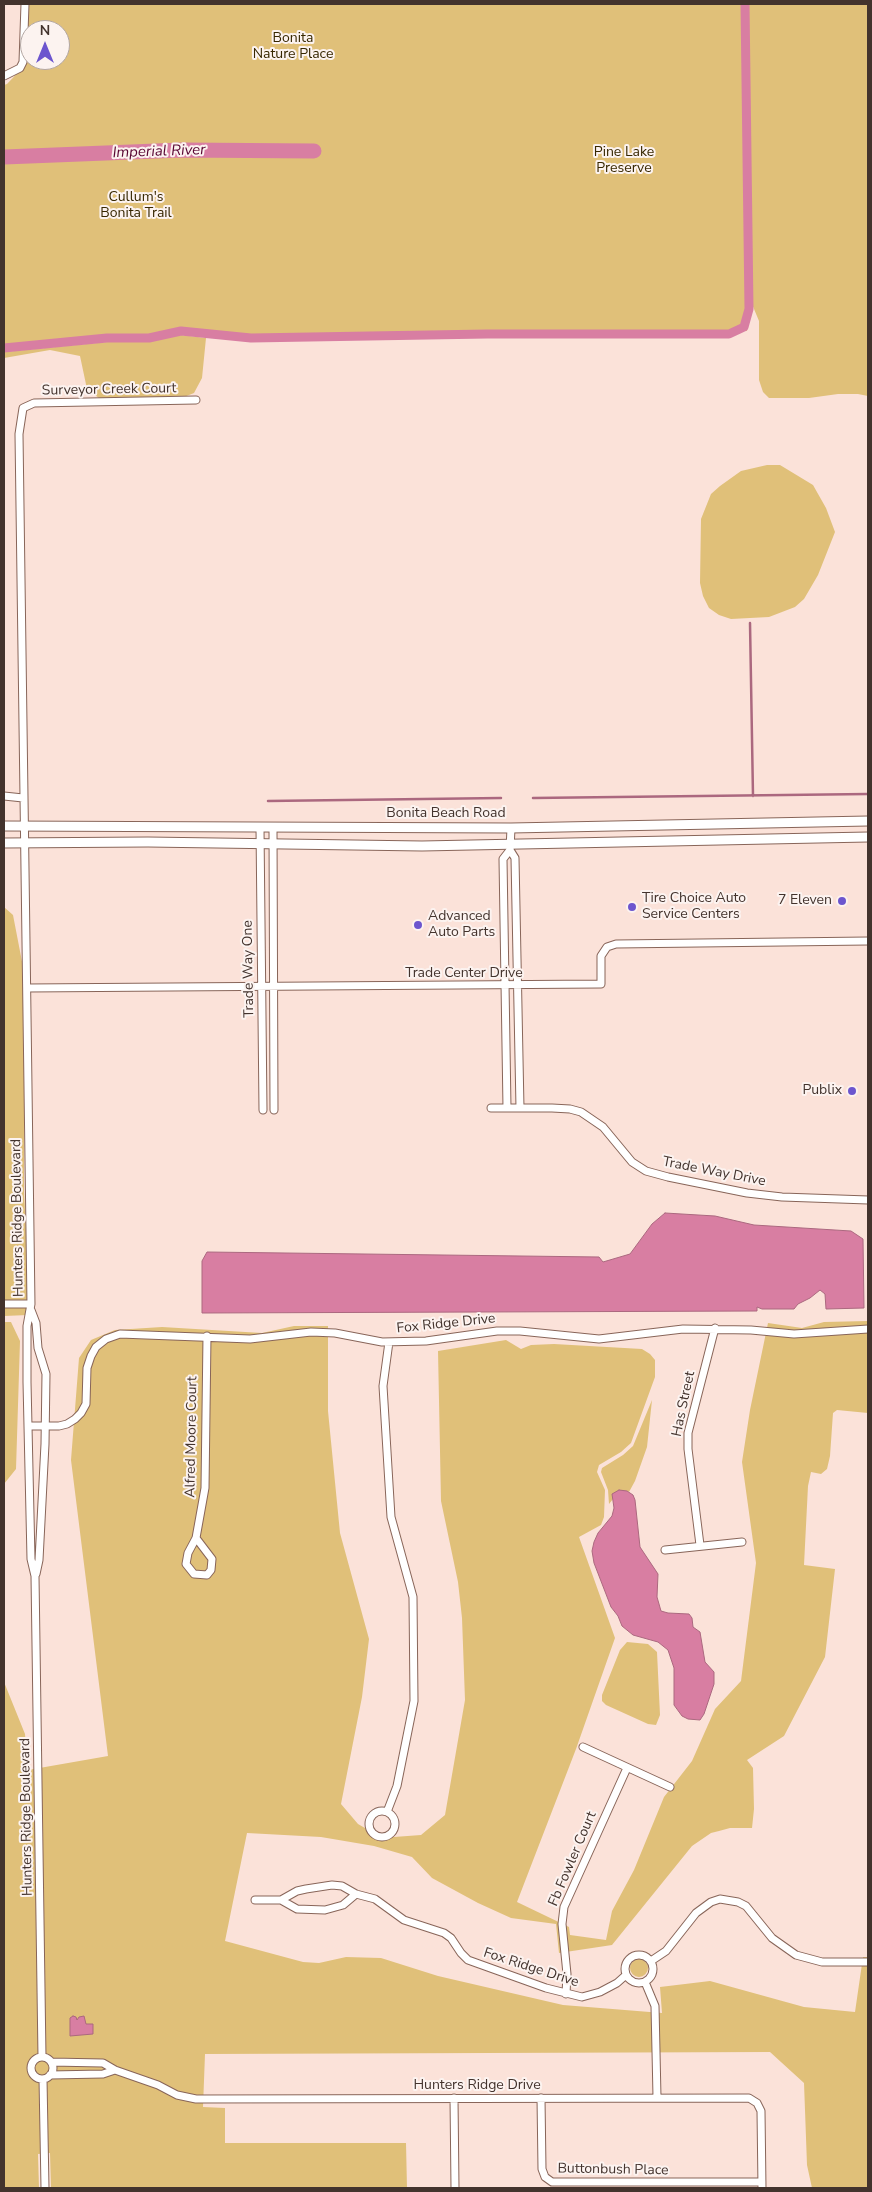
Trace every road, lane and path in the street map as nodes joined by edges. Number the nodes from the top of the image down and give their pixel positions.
1 (25, 4) edge
2 (4, 76) edge
3 (196, 400) dead end
4 (23, 408) joint
5 (4, 796) edge
6 (23, 798) junction
7 (868, 821) edge
8 (4, 826) edge
9 (24, 826) junction
10 (260, 828) junction
11 (273, 828) junction
12 (511, 828) junction
13 (868, 838) edge
14 (4, 843) edge
15 (24, 843) junction
16 (260, 844) junction
17 (272, 845) junction
18 (510, 847) junction
19 (868, 940) edge
20 (261, 985) junction
21 (274, 986) junction
22 (504, 986) junction
23 (517, 986) junction
24 (27, 988) junction
25 (491, 1108) dead end
26 (507, 1108) junction
27 (520, 1108) junction
28 (263, 1110) dead end
29 (274, 1110) dead end
30 (868, 1200) edge
31 (4, 1304) edge
32 (31, 1307) junction
33 (714, 1328) junction
34 (868, 1329) edge
35 (207, 1336) junction
36 (389, 1342) junction
37 (46, 1425) junction
38 (28, 1426) junction
39 (196, 1538) junction
40 (742, 1542) dead end
41 (700, 1545) junction
42 (665, 1550) dead end
43 (35, 1576) junction
44 (583, 1747) dead end
45 (627, 1768) junction
46 (670, 1787) dead end
47 (387, 1812) dead end
48 (356, 1894) junction
49 (255, 1900) dead end
50 (281, 1900) junction
51 (651, 1961) junction
52 (868, 1962) edge
53 (626, 1975) junction
54 (645, 1982) junction
55 (566, 1994) junction
56 (42, 2057) junction
57 (51, 2062) junction
58 (115, 2070) junction
59 (50, 2075) junction
60 (42, 2079) junction
61 (657, 2097) junction
62 (454, 2098) junction
63 (541, 2098) junction
64 (762, 2185) edge
65 (45, 2188) edge
66 (455, 2188) edge

1 - 2 street
3 - 4 street, Surveyor Creek Court
4 - 6 street, Hunters Ridge Boulevard
5 - 6 street
6 - 9 street, Hunters Ridge Boulevard
7 - 12 street, Bonita Beach Road
8 - 9 street, Bonita Beach Road
9 - 10 street, Bonita Beach Road
9 - 15 street, Hunters Ridge Boulevard
10 - 11 street, Bonita Beach Road
10 - 16 street, Trade Way One
11 - 12 street, Bonita Beach Road
11 - 17 street, Trade Way One
12 - 18 street
13 - 18 street
14 - 15 street
15 - 16 street
15 - 24 street, Hunters Ridge Boulevard
16 - 17 street
16 - 20 street, Trade Way One
17 - 18 street
17 - 21 street, Trade Way One
18 - 22 street
18 - 23 street
19 - 23 street, Trade Center Drive
20 - 21 street, Trade Center Drive
20 - 24 street, Trade Center Drive
20 - 28 street, Trade Way One
21 - 22 street, Trade Center Drive
21 - 29 street, Trade Way One
22 - 23 street, Trade Center Drive
22 - 26 street
23 - 27 street
24 - 32 street, Hunters Ridge Boulevard
25 - 26 street, Trade Way Drive
26 - 27 street, Trade Way Drive
27 - 30 street, Trade Way Drive
31 - 32 street
32 - 37 street, Hunters Ridge Boulevard
32 - 38 street, Hunters Ridge Boulevard
33 - 34 street, Fox Ridge Drive
33 - 36 street, Fox Ridge Drive
33 - 41 street, Has Street
35 - 36 street, Fox Ridge Drive
35 - 37 street, Fox Ridge Drive
35 - 39 street, Alfred Moore Court
36 - 47 street
37 - 38 street, Fox Ridge Drive
37 - 43 street, Hunters Ridge Boulevard
38 - 43 street, Hunters Ridge Boulevard
39 - 39 street, Alfred Moore Court
40 - 41 street
41 - 42 street
43 - 56 street, Hunters Ridge Boulevard
44 - 45 street
45 - 46 street
45 - 55 street, Fb Fowler Court
48 - 50 street, Fox Ridge Drive
48 - 50 street, Fox Ridge Drive
48 - 55 street, Fox Ridge Drive
49 - 50 street, Fox Ridge Drive
51 - 52 street
51 - 53 street
51 - 54 street
53 - 54 street
53 - 55 street, Fox Ridge Drive
54 - 61 street
56 - 57 street
56 - 60 street
57 - 58 street, Hunters Ridge Drive
57 - 59 street
58 - 59 street, Hunters Ridge Drive
58 - 62 street, Hunters Ridge Drive
59 - 60 street
60 - 65 street
61 - 63 street, Hunters Ridge Drive
61 - 64 street, Hunters Ridge Drive
62 - 63 street, Hunters Ridge Drive
62 - 66 street
63 - 64 street, Buttonbush Place

